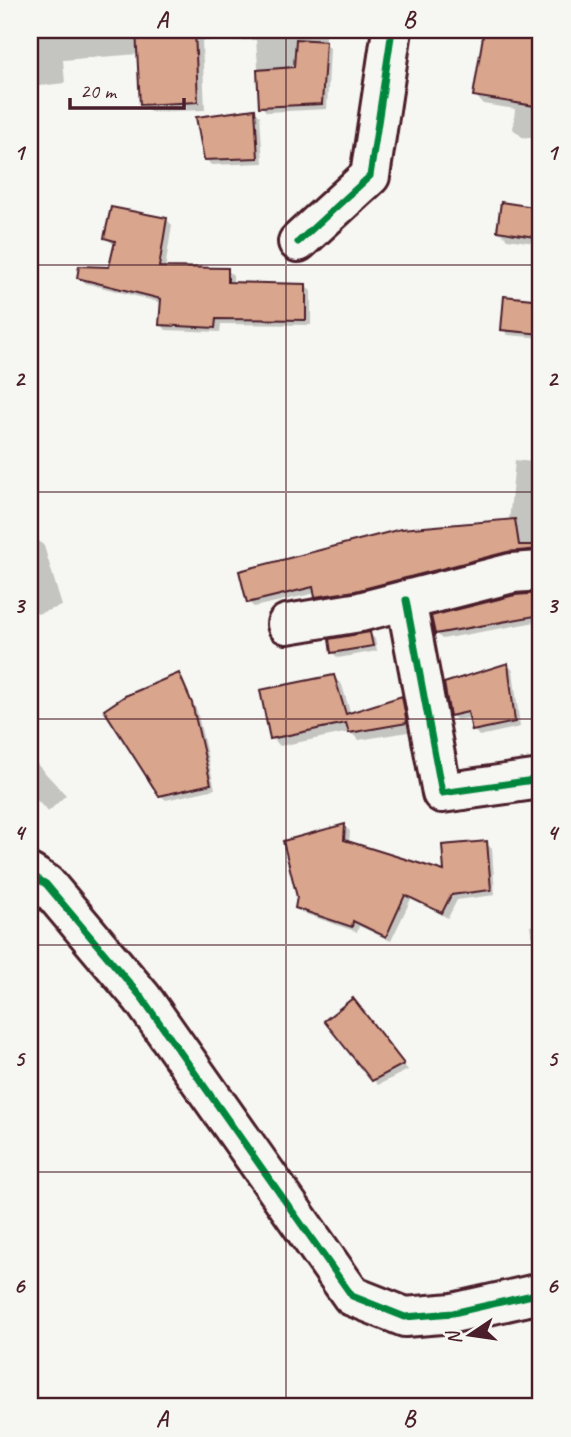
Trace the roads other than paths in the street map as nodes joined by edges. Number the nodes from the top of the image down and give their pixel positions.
1 (392, 30) edge
2 (298, 242) dead end
3 (541, 571) edge
4 (406, 600) junction
5 (287, 624) dead end
6 (541, 779) edge
7 (30, 874) edge
8 (541, 1293) edge

1 - 2 street
3 - 4 street
4 - 5 street
4 - 6 street
7 - 8 street

